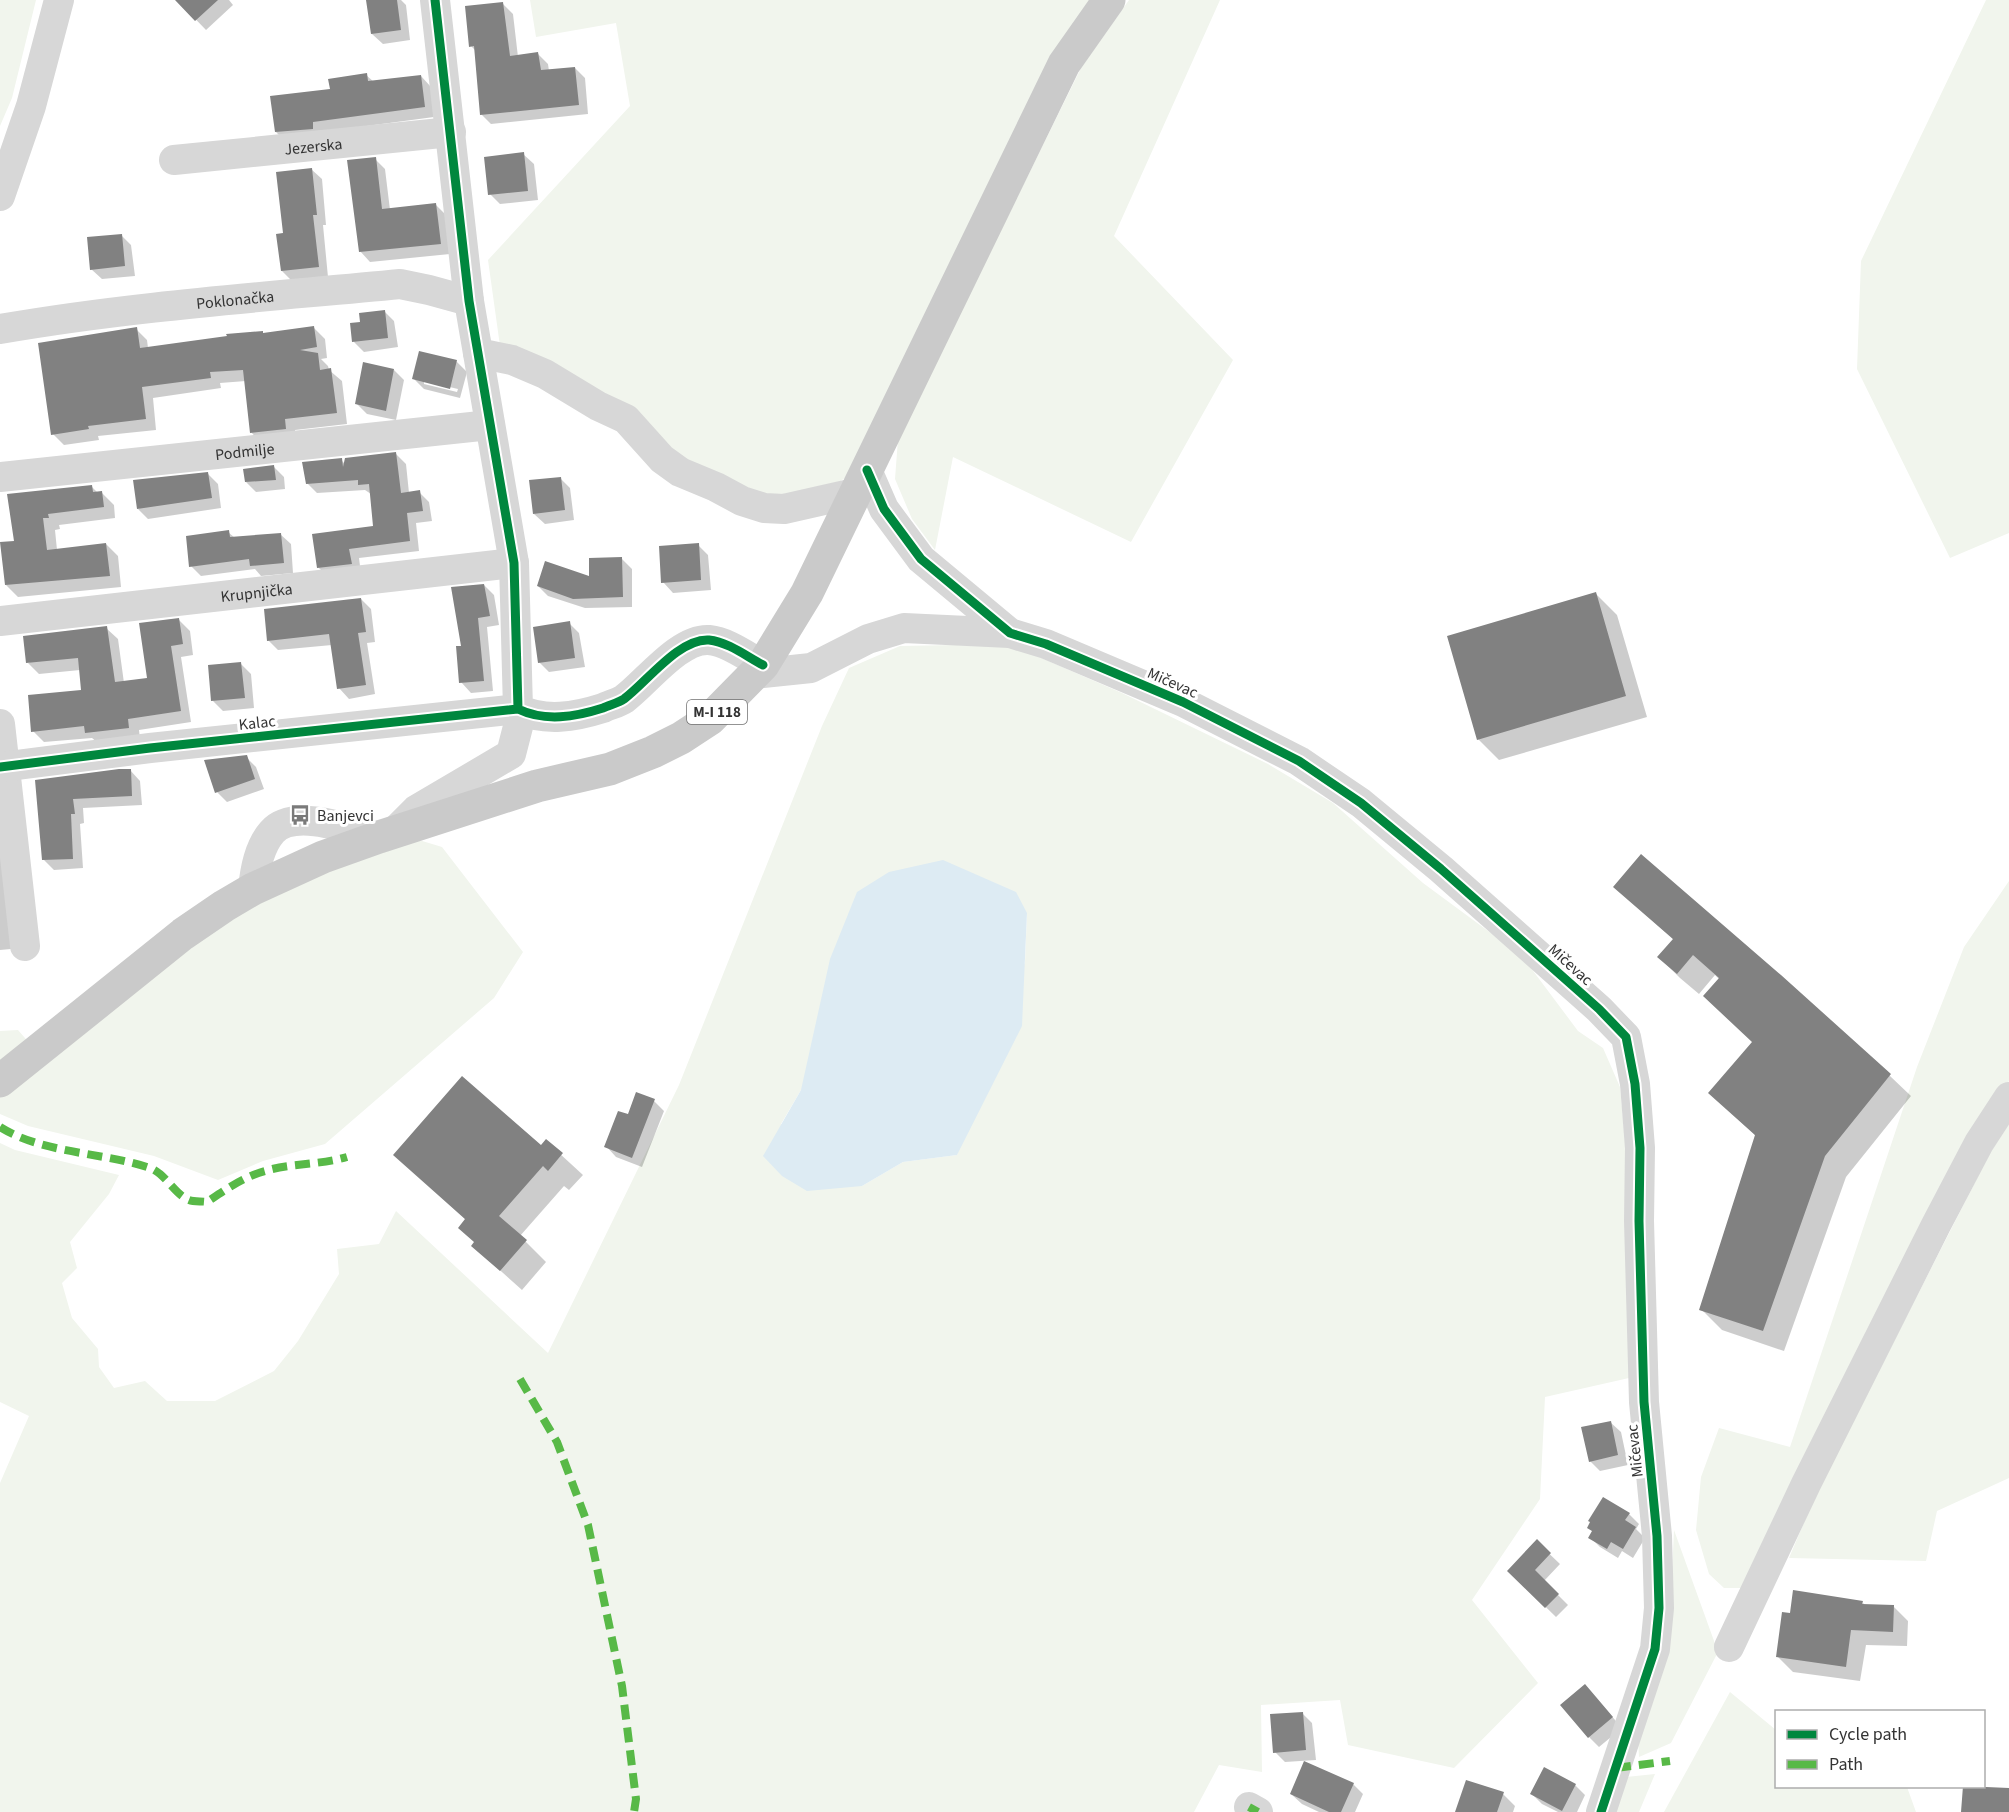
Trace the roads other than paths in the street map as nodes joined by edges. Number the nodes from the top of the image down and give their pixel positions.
1 (59, 0) edge
2 (435, 0) edge
3 (1109, 0) edge
4 (451, 132) junction
5 (174, 160) dead end
6 (0, 196) edge
7 (469, 302) junction
8 (0, 329) edge
9 (478, 353) junction
10 (490, 425) junction
11 (0, 477) edge
12 (861, 481) junction
13 (514, 563) junction
14 (0, 621) edge
15 (1010, 633) junction
16 (759, 670) junction
17 (520, 710) junction
18 (0, 724) edge
19 (3, 767) edge
20 (386, 835) junction
21 (253, 888) junction
22 (25, 946) dead end
23 (0, 1081) edge
24 (2009, 1097) edge
25 (1729, 1647) dead end
26 (1601, 1812) edge

1 - 6 street
2 - 4 street
3 - 12 main road, M-I 118
4 - 5 street, Jezerska
4 - 7 street
7 - 8 street, Poklonačka
7 - 9 street
9 - 10 street
9 - 12 street
10 - 11 street, Podmilje
10 - 13 street
12 - 15 street, Mičevac
12 - 16 main road, M-I 118
13 - 14 street, Krupnjička
13 - 17 street
15 - 16 street
15 - 26 street, Mičevac
16 - 17 street, Kalac
16 - 20 main road, M-I 118
17 - 19 street, Kalac
17 - 20 street
18 - 19 street
19 - 22 street
20 - 21 main road, M-I 118
20 - 21 street
21 - 23 main road, M-I 118
24 - 25 street

